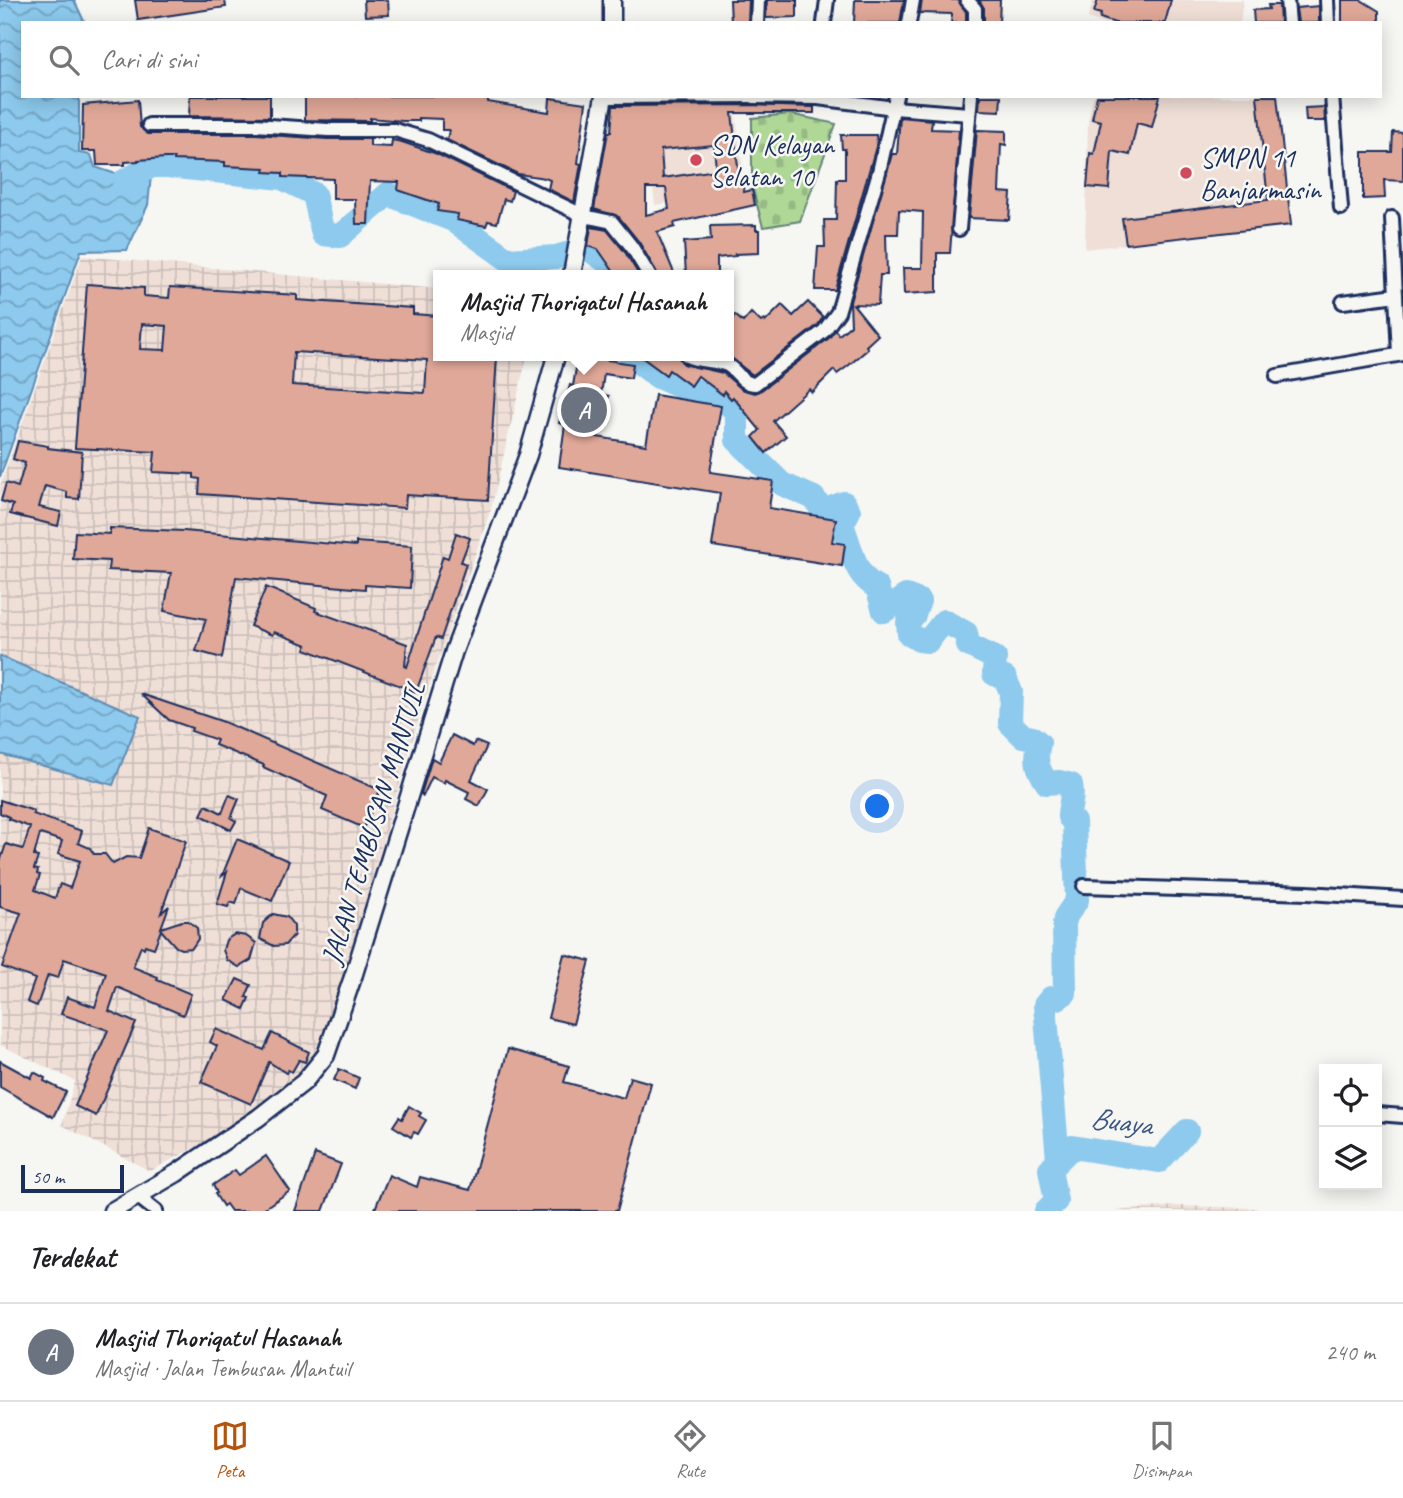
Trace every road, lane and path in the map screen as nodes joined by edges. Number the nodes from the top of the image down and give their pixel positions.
1 (612, 0) edge
2 (758, 0) edge
3 (827, 0) edge
4 (913, 0) edge
5 (967, 0) edge
6 (1287, 0) edge
7 (1327, 0) edge
8 (612, 21) edge
9 (757, 21) edge
10 (824, 21) edge
11 (909, 21) edge
12 (975, 21) edge
13 (1289, 21) edge
14 (1328, 21) edge
15 (604, 98) edge
16 (833, 98) edge
17 (971, 98) edge
18 (1332, 98) edge
19 (895, 102) edge
20 (969, 114) junction
21 (149, 125) dead end
22 (1341, 208) dead end
23 (584, 216) junction
24 (1392, 218) dead end
25 (959, 229) dead end
26 (573, 270) edge
27 (646, 270) edge
28 (1396, 295) junction
29 (1343, 302) dead end
30 (1401, 354) edge
31 (555, 361) edge
32 (701, 361) edge
33 (1277, 376) dead end
34 (1084, 886) dead end
35 (1403, 900) edge
36 (1382, 1114) edge
37 (1403, 1116) edge
38 (137, 1196) junction
39 (112, 1211) edge
40 (156, 1211) edge

1 - 8 street
2 - 9 street
3 - 10 street
4 - 11 street
5 - 12 street
6 - 13 street
7 - 14 street
15 - 23 street
16 - 19 street
17 - 20 street
18 - 22 street
19 - 20 street
19 - 32 street
20 - 25 street
21 - 23 street
23 - 26 street
23 - 27 street
24 - 28 street
28 - 29 street
28 - 30 street
30 - 33 street
31 - 38 street, JALAN TEMBUSAN MANTUIL
34 - 35 street
36 - 37 street
38 - 39 street, JALAN TEMBUSAN MANTUIL
38 - 40 street

